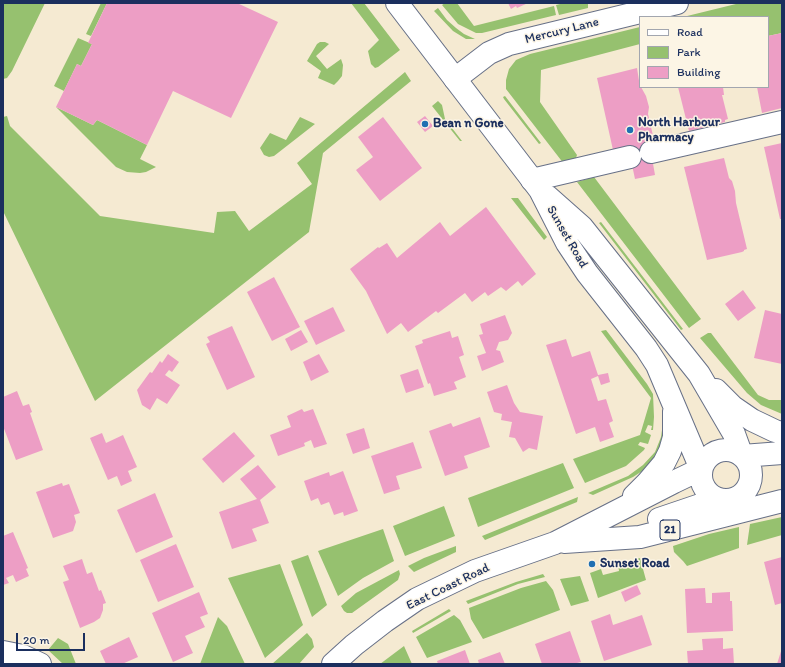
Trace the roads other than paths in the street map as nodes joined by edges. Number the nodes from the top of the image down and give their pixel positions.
1 (397, 3) edge
2 (678, 3) edge
3 (455, 79) junction
4 (782, 122) edge
5 (536, 185) junction
6 (699, 374) junction
7 (674, 404) junction
8 (782, 432) edge
9 (782, 453) edge
10 (742, 456) junction
11 (701, 469) junction
12 (782, 489) edge
13 (740, 495) junction
14 (718, 499) junction
15 (782, 501) edge
16 (617, 512) junction
17 (555, 543) junction
18 (3, 652) edge
19 (40, 664) edge
20 (333, 664) edge

1 - 3 main road, Sunset Road
2 - 3 main road, Mercury Lane
3 - 5 main road, Sunset Road
4 - 5 main road
5 - 6 main road, Sunset Road
5 - 7 main road, Sunset Road
6 - 8 main road
6 - 10 main road, Sunset Road
7 - 11 main road, Sunset Road
7 - 16 main road
9 - 10 main road, 21
10 - 11 main road, 21
10 - 13 main road
11 - 14 main road
11 - 16 main road, East Coast Road / 21
12 - 13 main road
13 - 14 main road
14 - 17 main road
15 - 17 main road, East Coast Road / 21
16 - 17 main road, East Coast Road / 21
17 - 20 main road, East Coast Road / 21
18 - 19 main road

